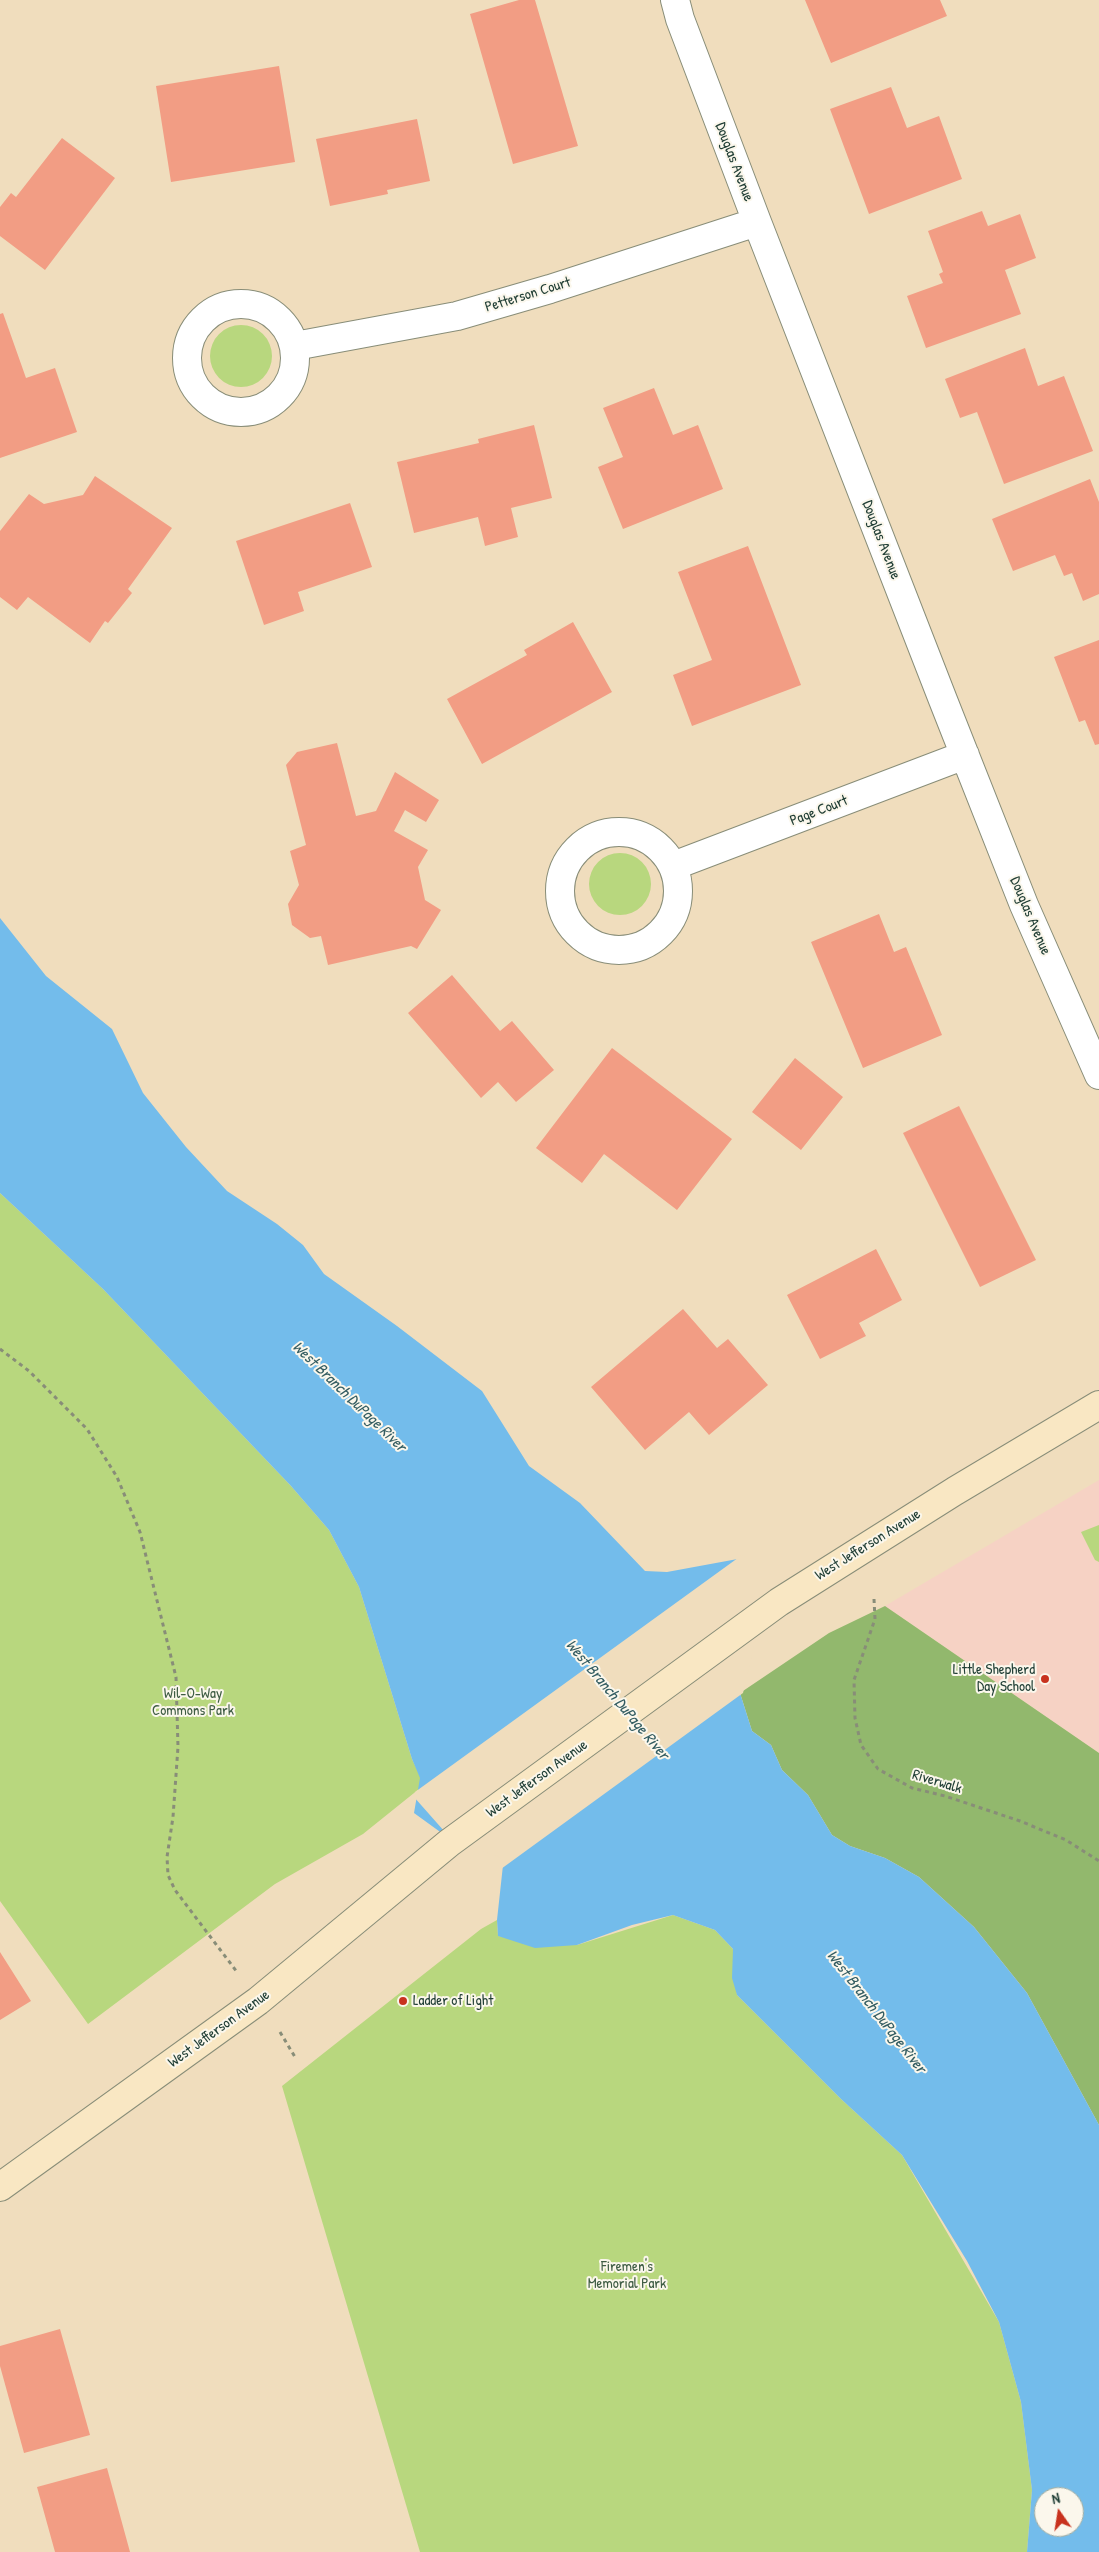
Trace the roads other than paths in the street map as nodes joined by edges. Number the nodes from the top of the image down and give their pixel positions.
1 (675, 0) edge
2 (757, 222) junction
3 (295, 346) dead end
4 (965, 755) junction
5 (673, 866) junction
6 (1099, 1075) edge
7 (1099, 1405) edge
8 (0, 2186) edge

1 - 2 street, Douglas Avenue
2 - 3 street, Petterson Court
2 - 4 street, Douglas Avenue
4 - 5 street, Page Court
4 - 6 street, Douglas Avenue
5 - 5 street
7 - 8 street, West Jefferson Avenue

